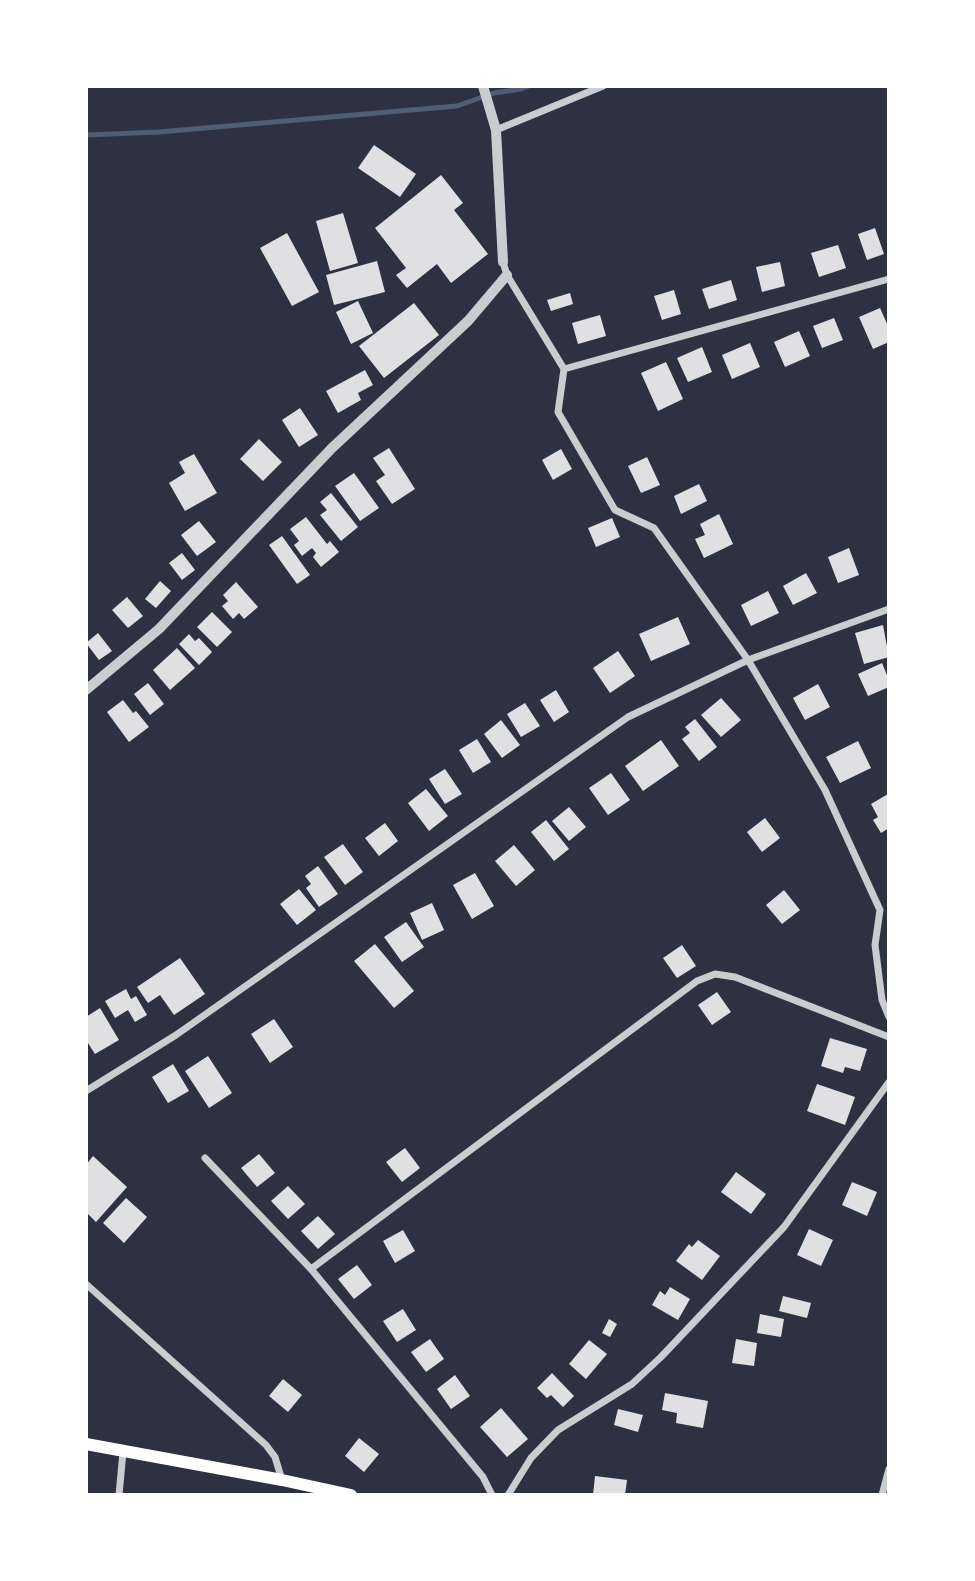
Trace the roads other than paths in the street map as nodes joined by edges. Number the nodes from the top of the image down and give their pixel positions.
1 (483, 86) edge
2 (603, 86) edge
3 (496, 130) junction
4 (503, 262) joint
5 (507, 275) junction
6 (889, 279) edge
7 (564, 369) junction
8 (889, 609) edge
9 (748, 660) junction
10 (86, 690) edge
11 (889, 907) edge
12 (880, 910) junction
13 (889, 1017) edge
14 (889, 1037) edge
15 (889, 1082) edge
16 (86, 1091) edge
17 (205, 1158) dead end
18 (310, 1269) junction
19 (86, 1284) edge
20 (86, 1444) edge
21 (123, 1452) junction
22 (889, 1469) edge
23 (282, 1480) junction
24 (119, 1495) edge
25 (351, 1495) edge
26 (492, 1495) edge
27 (508, 1495) edge
28 (882, 1495) edge

1 - 3 street
2 - 3 street
3 - 4 street
4 - 5 street
5 - 7 street
5 - 10 street
6 - 7 street
7 - 9 street
8 - 9 street
9 - 12 street
9 - 16 street
11 - 12 street
12 - 13 street
14 - 18 street
15 - 27 street
17 - 18 street
18 - 26 street
19 - 23 street
20 - 21 main road
21 - 23 main road
21 - 24 street
22 - 28 street
23 - 25 main road

